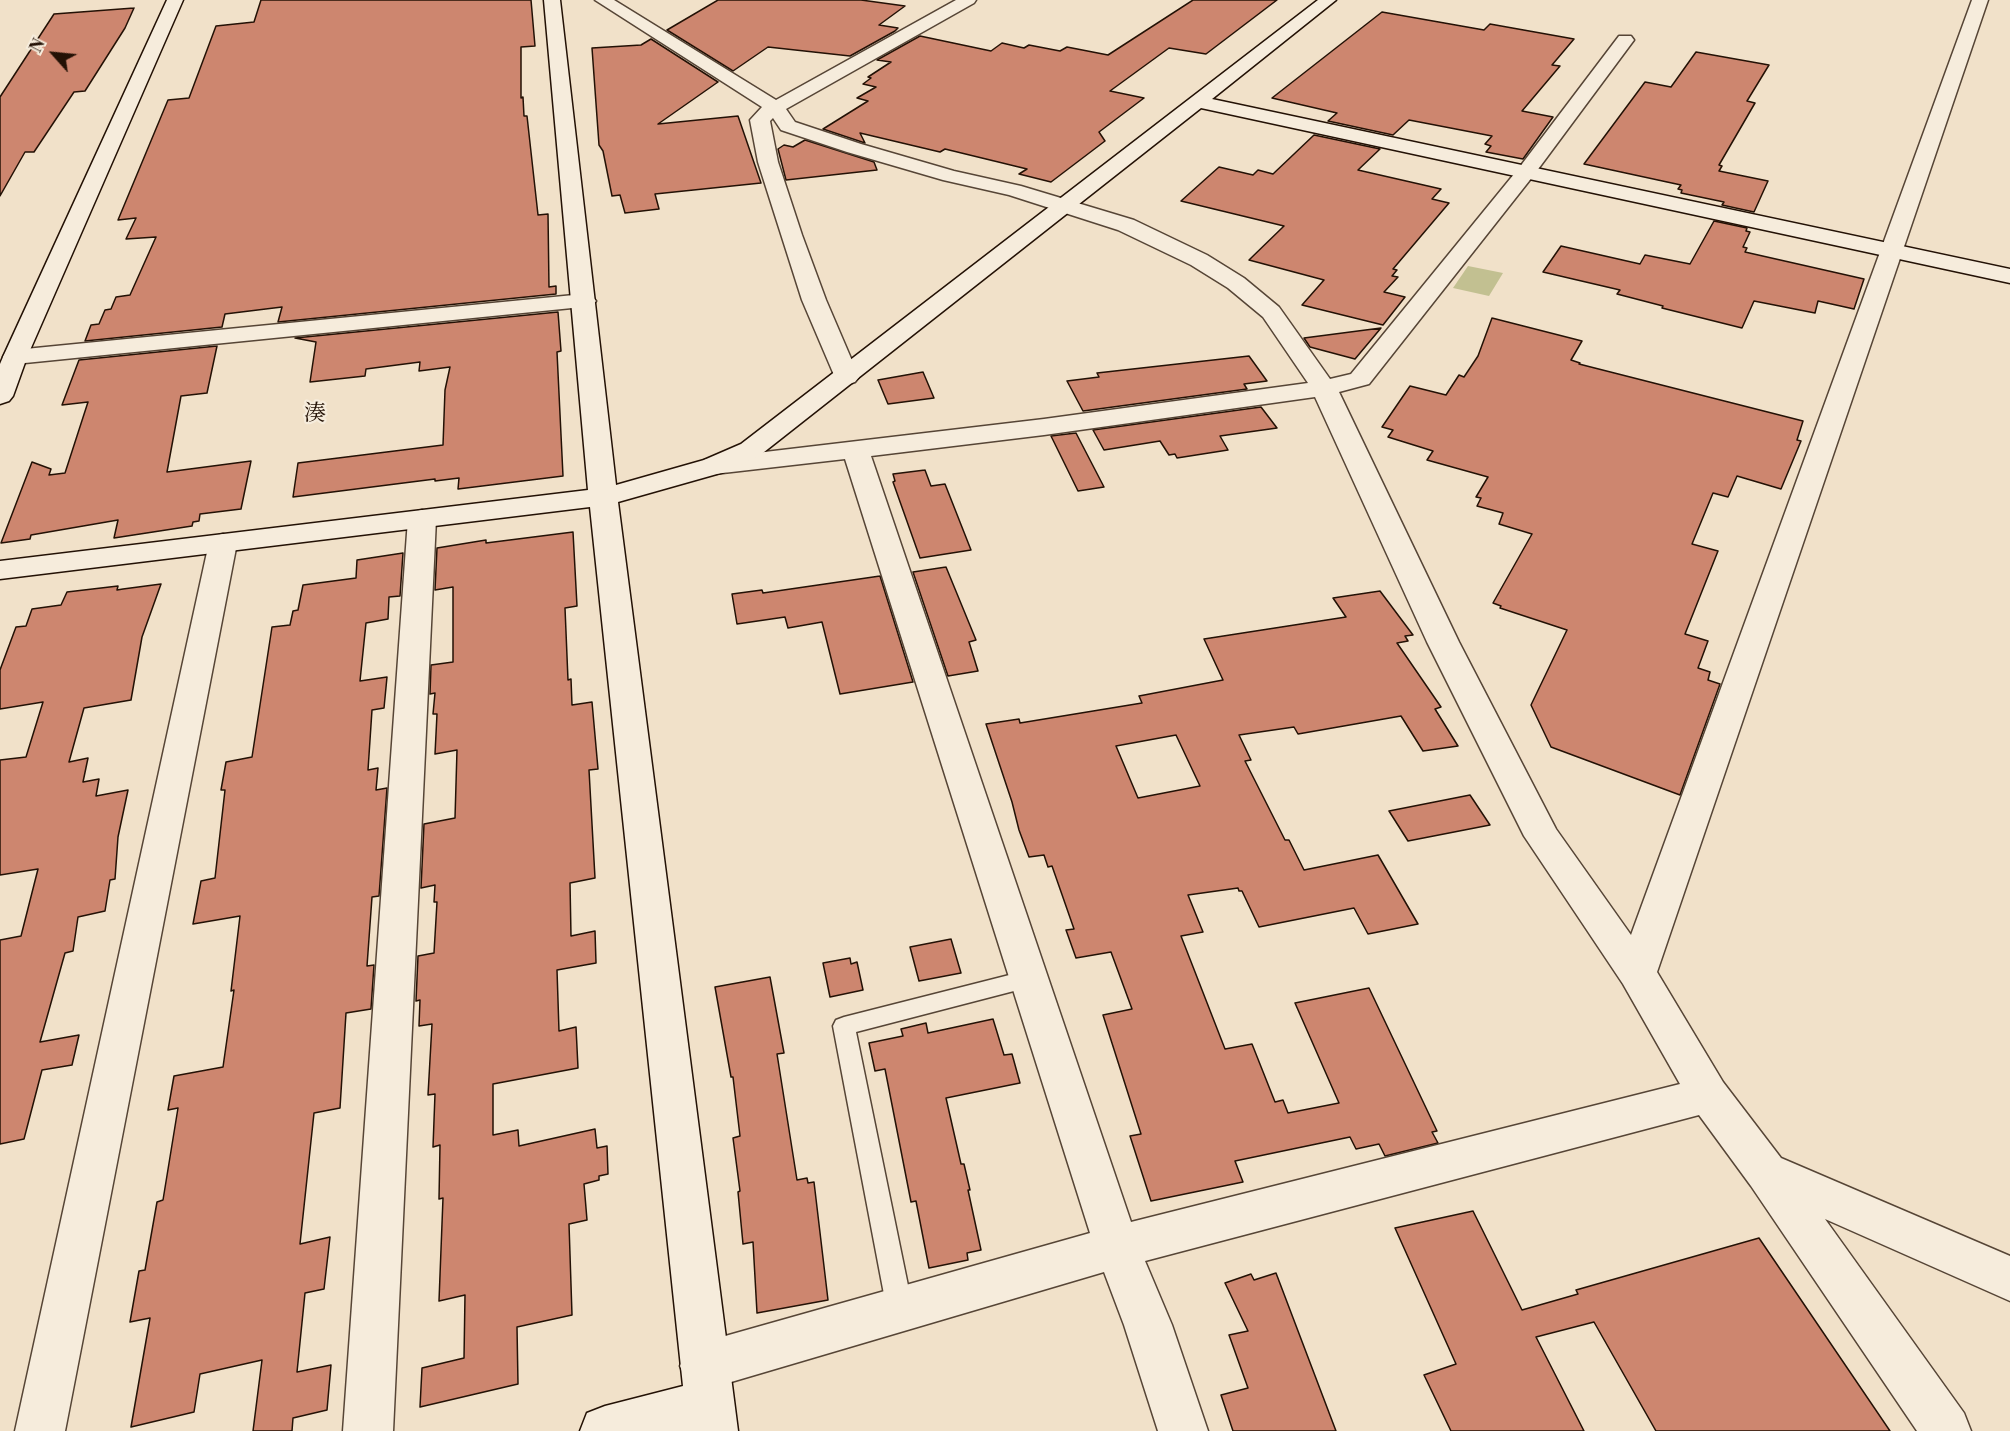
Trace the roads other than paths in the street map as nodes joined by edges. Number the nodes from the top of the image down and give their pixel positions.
1 (176, 0) edge
2 (552, 0) edge
3 (603, 0) edge
4 (968, 0) edge
5 (1328, 0) edge
6 (1980, 0) edge
7 (1625, 40) dead end
8 (1200, 102) junction
9 (776, 108) junction
10 (1526, 172) junction
11 (1067, 206) junction
12 (1892, 250) junction
13 (2010, 276) edge
14 (584, 301) junction
15 (15, 357) junction
16 (846, 377) junction
17 (1324, 388) junction
18 (0, 396) edge
19 (855, 449) junction
20 (714, 465) junction
21 (603, 497) junction
22 (422, 519) junction
23 (223, 543) junction
24 (0, 570) edge
25 (1637, 973) junction
26 (1029, 980) junction
27 (1708, 1095) junction
28 (1766, 1172) junction
29 (1117, 1247) junction
30 (2010, 1279) edge
31 (900, 1310) junction
32 (709, 1400) edge
33 (40, 1431) edge
34 (368, 1431) edge
35 (604, 1431) edge
36 (1183, 1431) edge
37 (1946, 1431) edge

1 - 15 street
2 - 14 street
3 - 9 street
4 - 9 street
5 - 8 street
6 - 12 street
7 - 10 street
8 - 10 street
8 - 11 street
9 - 11 street
9 - 16 street
10 - 12 street
10 - 17 street
11 - 16 street
11 - 17 street
12 - 13 street
12 - 25 street
14 - 15 street
14 - 21 street
15 - 18 street
16 - 20 street
17 - 19 street
17 - 25 street
19 - 20 street
19 - 26 street
20 - 21 street
21 - 22 street
21 - 32 street
22 - 23 street
22 - 34 street
23 - 24 street
23 - 33 street
25 - 27 street
26 - 29 street
26 - 31 lane
27 - 28 street
27 - 29 street
28 - 30 street
28 - 37 street
29 - 31 street
29 - 36 street
31 - 32 street
32 - 35 street

